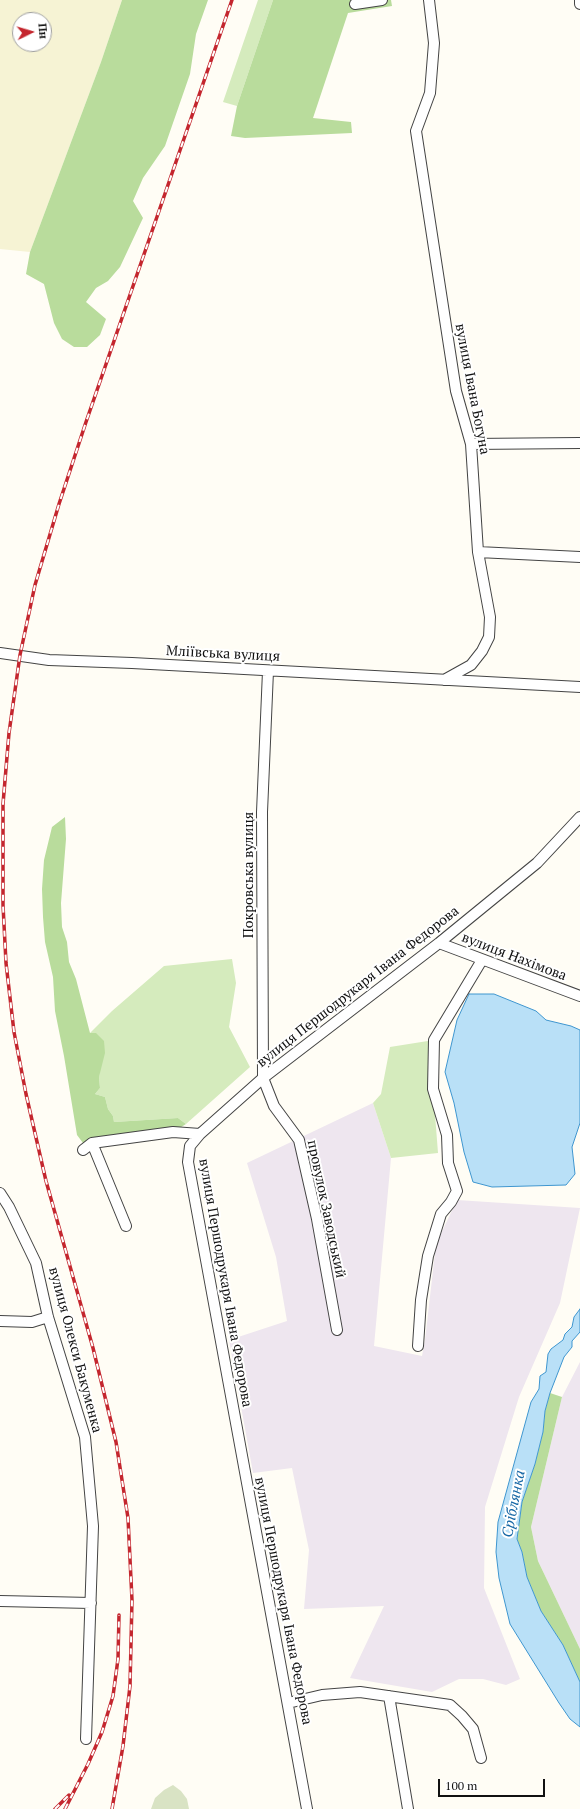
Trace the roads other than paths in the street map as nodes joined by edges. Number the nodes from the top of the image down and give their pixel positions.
1 (382, 0) edge
2 (429, 0) edge
3 (580, 0) edge
4 (355, 4) dead end
5 (580, 4) edge
6 (580, 443) edge
7 (471, 444) junction
8 (478, 552) junction
9 (580, 557) edge
10 (0, 653) edge
11 (268, 671) junction
12 (444, 680) junction
13 (580, 687) edge
14 (580, 817) edge
15 (439, 943) junction
16 (482, 960) junction
17 (580, 996) edge
18 (263, 1078) junction
19 (200, 1134) junction
20 (92, 1143) junction
21 (83, 1150) dead end
22 (0, 1193) edge
23 (126, 1226) dead end
24 (48, 1317) junction
25 (0, 1321) edge
26 (337, 1330) dead end
27 (418, 1346) dead end
28 (0, 1601) edge
29 (91, 1603) junction
30 (389, 1696) junction
31 (288, 1703) junction
32 (86, 1739) dead end
33 (481, 1758) dead end
34 (307, 1809) edge
35 (408, 1809) edge

1 - 4 street
2 - 7 street, вулиця Івана Богуна
3 - 5 street
6 - 7 street
7 - 8 street, вулиця Івана Богуна
8 - 9 street
8 - 12 street, вулиця Івана Богуна
10 - 11 street, Мліївська вулиця
11 - 12 street, Мліївська вулиця
11 - 18 street, Покровська вулиця
12 - 13 street
14 - 15 street, вулиця Першодрукаря Івана Федорова
15 - 16 street, вулиця Нахімова
15 - 18 street, вулиця Першодрукаря Івана Федорова
16 - 17 street, вулиця Нахімова
16 - 27 street
18 - 19 street, вулиця Першодрукаря Івана Федорова
18 - 26 street, провулок Заводський
19 - 20 street
19 - 31 street, вулиця Першодрукаря Івана Федорова
20 - 21 street
20 - 23 street
22 - 24 street, вулиця Олекси Бакуменка
24 - 25 street
24 - 29 street, вулиця Олекси Бакуменка
28 - 29 street
29 - 32 street, вулиця Олекси Бакуменка
30 - 31 street
30 - 33 street
30 - 35 street
31 - 34 street, вулиця Першодрукаря Івана Федорова

